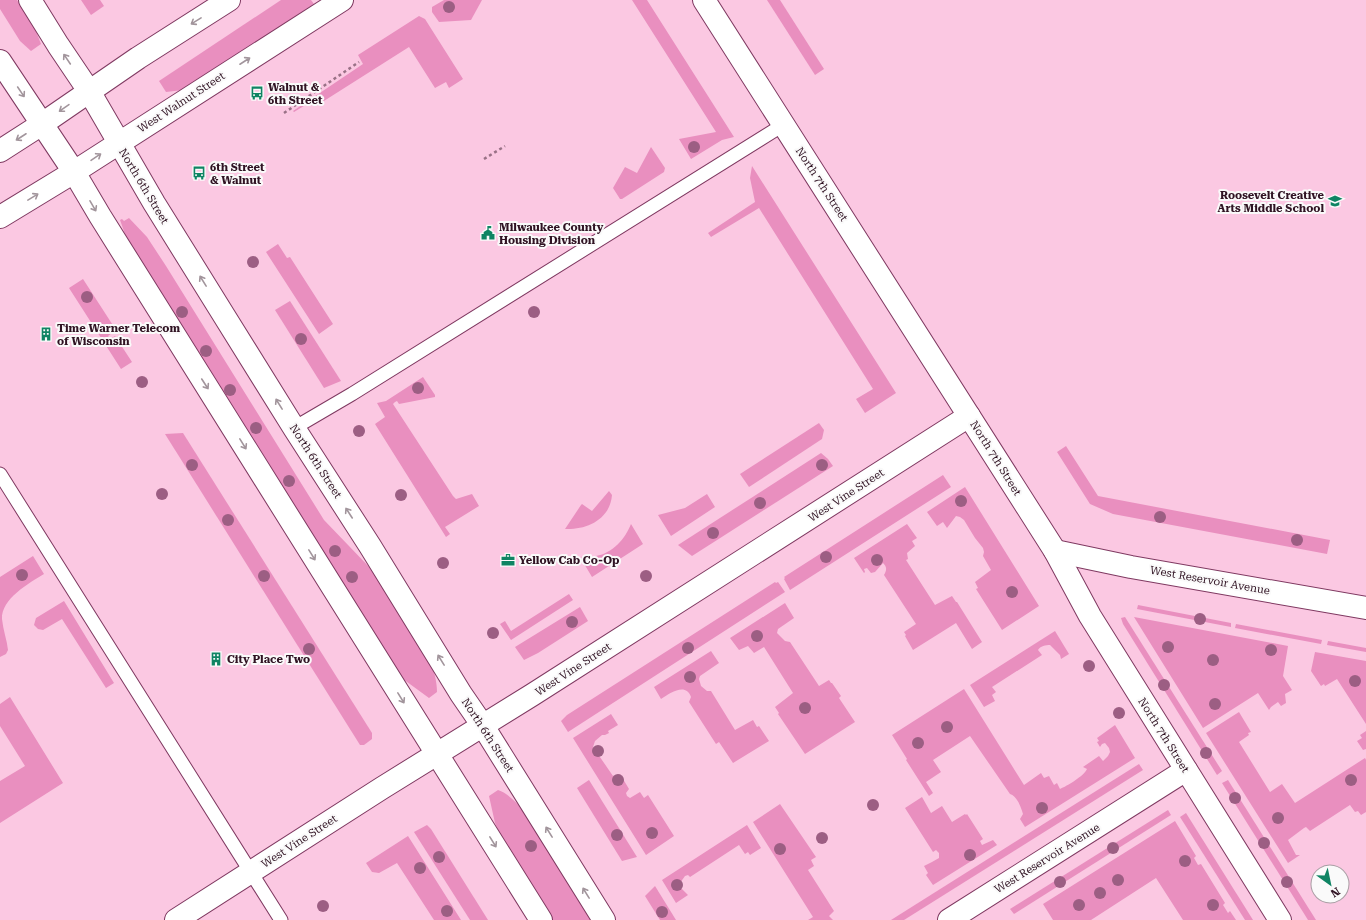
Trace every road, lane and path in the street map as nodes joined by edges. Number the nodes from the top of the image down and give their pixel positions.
1 (30, 0) edge
2 (229, 0) edge
3 (342, 0) edge
4 (704, 0) edge
5 (0, 61) edge
6 (359, 62) dead end
7 (89, 91) junction
8 (284, 113) dead end
9 (42, 124) junction
10 (783, 125) junction
11 (118, 143) junction
12 (506, 146) dead end
13 (0, 151) edge
14 (484, 160) dead end
15 (74, 172) junction
16 (0, 217) edge
17 (969, 416) junction
18 (294, 428) junction
19 (0, 474) edge
20 (1055, 551) junction
21 (1366, 608) edge
22 (483, 726) junction
23 (437, 754) junction
24 (1186, 770) junction
25 (251, 872) junction
26 (176, 920) edge
27 (281, 920) edge
28 (541, 920) edge
29 (604, 920) edge
30 (949, 920) edge
31 (1280, 920) edge

7 -> 1 main road, North 6th Street
2 -> 7 main road
11 -> 3 main road, West Walnut Street
4 - 10 main road, North 7th Street
5 -> 9 main road
6 - 8 path
7 -> 9 main road
7 - 11 main road, North 6th Street
9 -> 13 main road
9 - 15 main road
10 - 17 main road, North 7th Street
10 - 18 lane
15 -> 11 main road, West Walnut Street
18 -> 11 main road, North 6th Street
12 - 14 path
16 -> 15 main road, West Walnut Street
15 -> 23 main road
17 - 20 main road, North 7th Street
17 - 22 main road, West Vine Street
22 -> 18 main road, North 6th Street
19 - 25 lane
20 - 21 main road, West Reservoir Avenue
20 - 24 main road, North 7th Street
22 - 23 main road, West Vine Street
29 -> 22 main road, North 6th Street
23 - 25 main road, West Vine Street
23 -> 28 main road
24 - 30 main road, West Reservoir Avenue
24 - 31 main road, North 7th Street
25 - 26 main road, West Vine Street
25 - 27 lane

